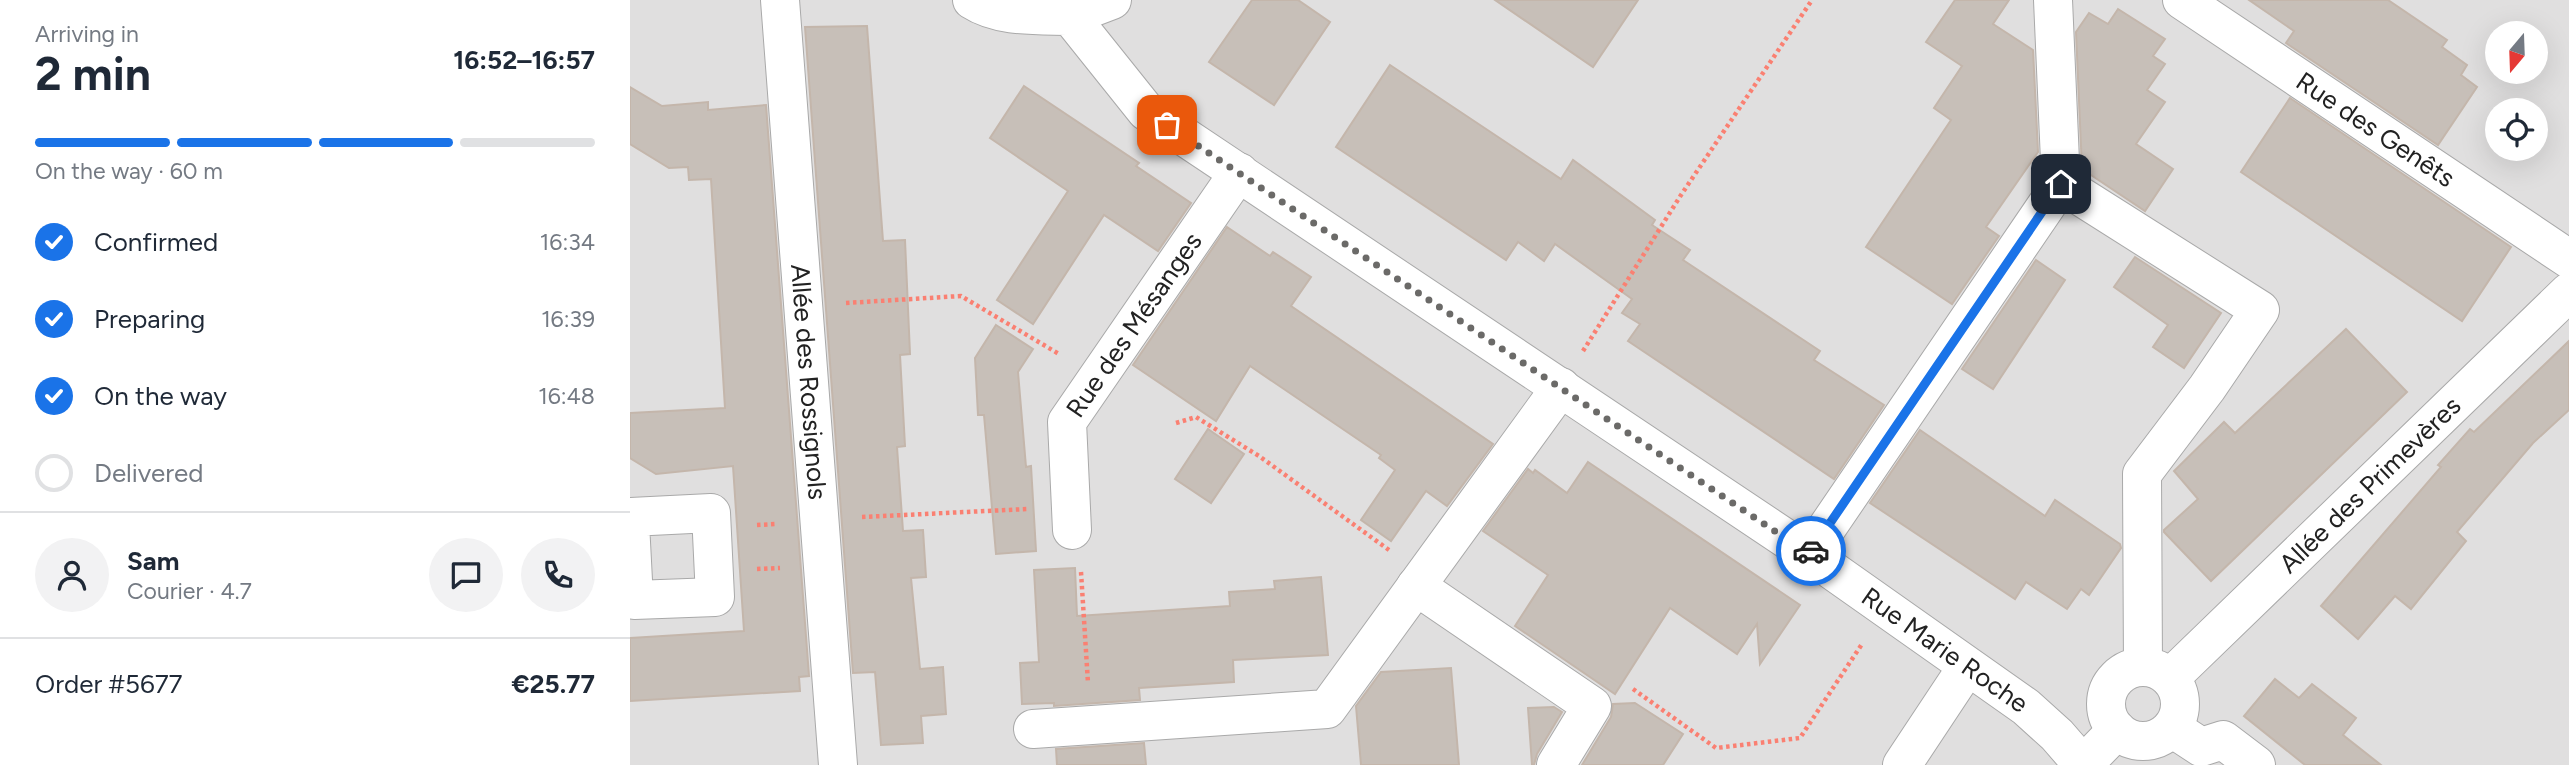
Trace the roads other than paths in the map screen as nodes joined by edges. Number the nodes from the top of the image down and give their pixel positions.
1 (780, 0) edge
2 (972, 0) edge
3 (1112, 0) edge
4 (2053, 0) edge
5 (2182, 0) edge
6 (1070, 16) junction
7 (1239, 172) junction
8 (2061, 184) junction
9 (2569, 259) edge
10 (2569, 292) edge
11 (1561, 387) junction
12 (630, 517) edge
13 (1071, 518) road end
14 (630, 523) edge
15 (1809, 554) junction
16 (1420, 581) junction
17 (1967, 667) junction
18 (2156, 672) junction
19 (2172, 728) junction
20 (1034, 729) dead end
21 (2117, 730) junction
22 (838, 765) edge
23 (1556, 765) edge
24 (1902, 765) edge
25 (2083, 765) edge
26 (2256, 765) edge

1 - 22 street, Allée des Rossignols
2 - 6 street
3 - 6 street
4 - 8 street
5 - 9 street, Rue des Genêts
6 - 7 street, Rue Marie Roche
7 - 11 street, Rue Marie Roche
7 - 13 street, Rue des Mésanges
8 - 15 street
8 - 18 street
10 - 18 street, Allée des Primevères
11 - 15 street, Rue Marie Roche
11 - 16 street
12 - 14 street
15 - 17 street, Rue Marie Roche
16 - 20 street
16 - 23 street
17 - 24 street
17 - 25 street, Rue Marie Roche
18 - 19 street
18 - 21 street
19 - 21 street
19 - 26 street
21 - 25 street

